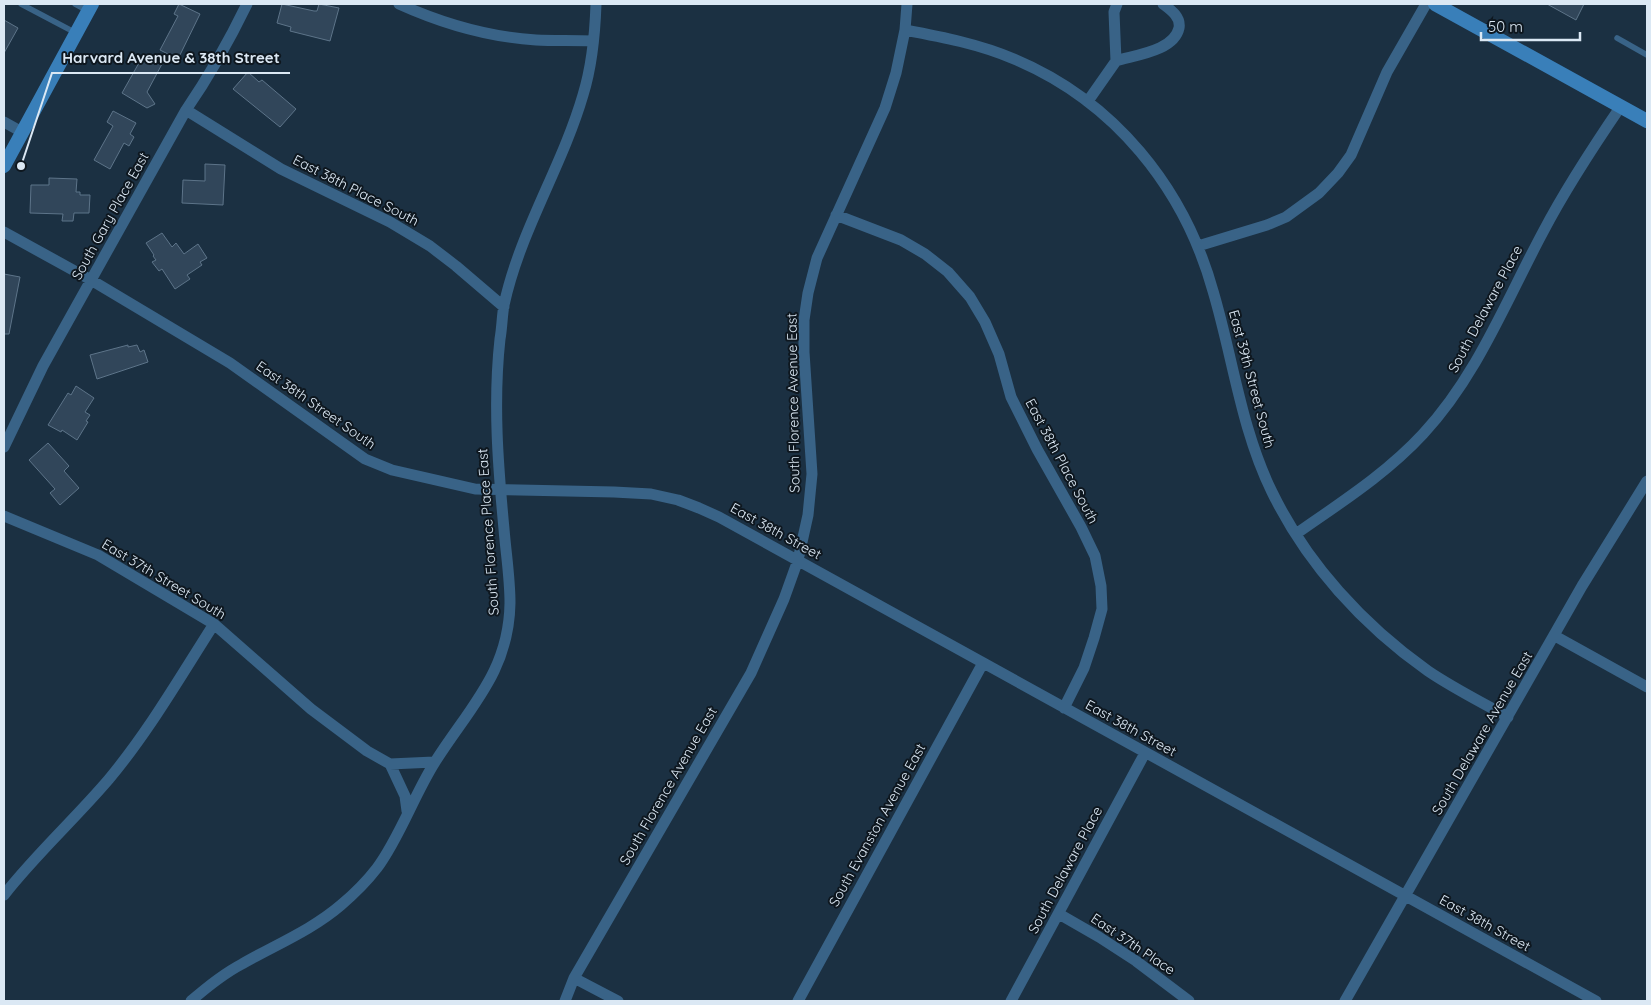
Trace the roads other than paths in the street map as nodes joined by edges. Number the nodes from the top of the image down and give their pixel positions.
1 (21, 4) edge
2 (75, 4) edge
3 (248, 4) edge
4 (399, 4) edge
5 (596, 4) edge
6 (907, 4) edge
7 (1117, 4) edge
8 (1162, 4) edge
9 (1426, 4) edge
10 (1435, 4) edge
11 (90, 7) edge
12 (906, 30) junction
13 (76, 33) junction
14 (1618, 38) dead end
15 (593, 41) junction
16 (1647, 55) edge
17 (1116, 60) junction
18 (1088, 101) junction
19 (1620, 106) junction
20 (186, 110) junction
21 (1647, 121) edge
22 (4, 122) edge
23 (22, 132) junction
24 (4, 166) edge
25 (836, 215) junction
26 (4, 232) edge
27 (1198, 246) junction
28 (91, 280) junction
29 (504, 306) junction
30 (4, 446) edge
31 (1647, 481) edge
32 (501, 489) junction
33 (645, 494) joint
34 (4, 516) edge
35 (1296, 534) junction
36 (798, 560) junction
37 (214, 624) junction
38 (1555, 636) junction
39 (983, 663) junction
40 (1647, 687) edge
41 (1064, 708) junction
42 (1508, 717) junction
43 (1146, 753) junction
44 (434, 762) junction
45 (390, 764) junction
46 (407, 811) junction
47 (4, 895) edge
48 (1406, 896) junction
49 (1059, 914) junction
50 (574, 978) junction
51 (191, 1001) edge
52 (565, 1001) edge
53 (618, 1001) edge
54 (798, 1001) edge
55 (1011, 1001) edge
56 (1189, 1001) edge
57 (1345, 1001) edge
58 (1596, 1001) edge

1 - 13 lane
2 - 11 lane
3 - 20 street, South Gary Place East
4 - 15 street
5 - 15 street, South Florence Place East
6 - 12 street, South Florence Avenue East
7 - 17 street
8 - 17 street
9 - 27 street
10 - 19 main road
11 - 13 main road
12 - 18 street, East 39th Street South
12 - 25 street, South Florence Avenue East
13 - 23 main road
14 - 16 lane
15 - 29 street, South Florence Place East
17 - 18 street
18 - 27 street, East 39th Street South
19 - 21 main road
19 - 35 street, South Delaware Place
20 - 28 street, South Gary Place East
20 - 29 street, East 38th Place South
22 - 23 street
23 - 24 main road
25 - 36 street, South Florence Avenue East
25 - 41 street, East 38th Place South
26 - 28 street, East 38th Street South
27 - 35 street, East 39th Street South
28 - 30 street, South Gary Place East
28 - 32 street, East 38th Street South
29 - 32 street, South Florence Place East
31 - 38 street, South Delaware Avenue East
32 - 33 street, East 38th Street South
32 - 44 street, South Florence Place East
33 - 36 street, East 38th Street
34 - 37 street, East 37th Street South
35 - 42 street, East 39th Street South
36 - 39 street, East 38th Street
36 - 50 street, South Florence Avenue East
37 - 45 street, East 37th Street South
37 - 47 street
38 - 40 street
38 - 42 street, South Delaware Avenue East
39 - 41 street, East 38th Street
39 - 54 street, South Evanston Avenue East
41 - 43 street, East 38th Street
42 - 48 street, South Delaware Avenue East
43 - 48 street, East 38th Street
43 - 49 street, South Delaware Place
44 - 45 street
44 - 46 street, South Florence Place East
45 - 46 street
46 - 51 street, South Florence Place East
48 - 57 street, South Delaware Avenue East
48 - 58 street, East 38th Street
49 - 55 street, South Delaware Place
49 - 56 street, East 37th Place
50 - 52 street, South Florence Avenue East
50 - 53 street

